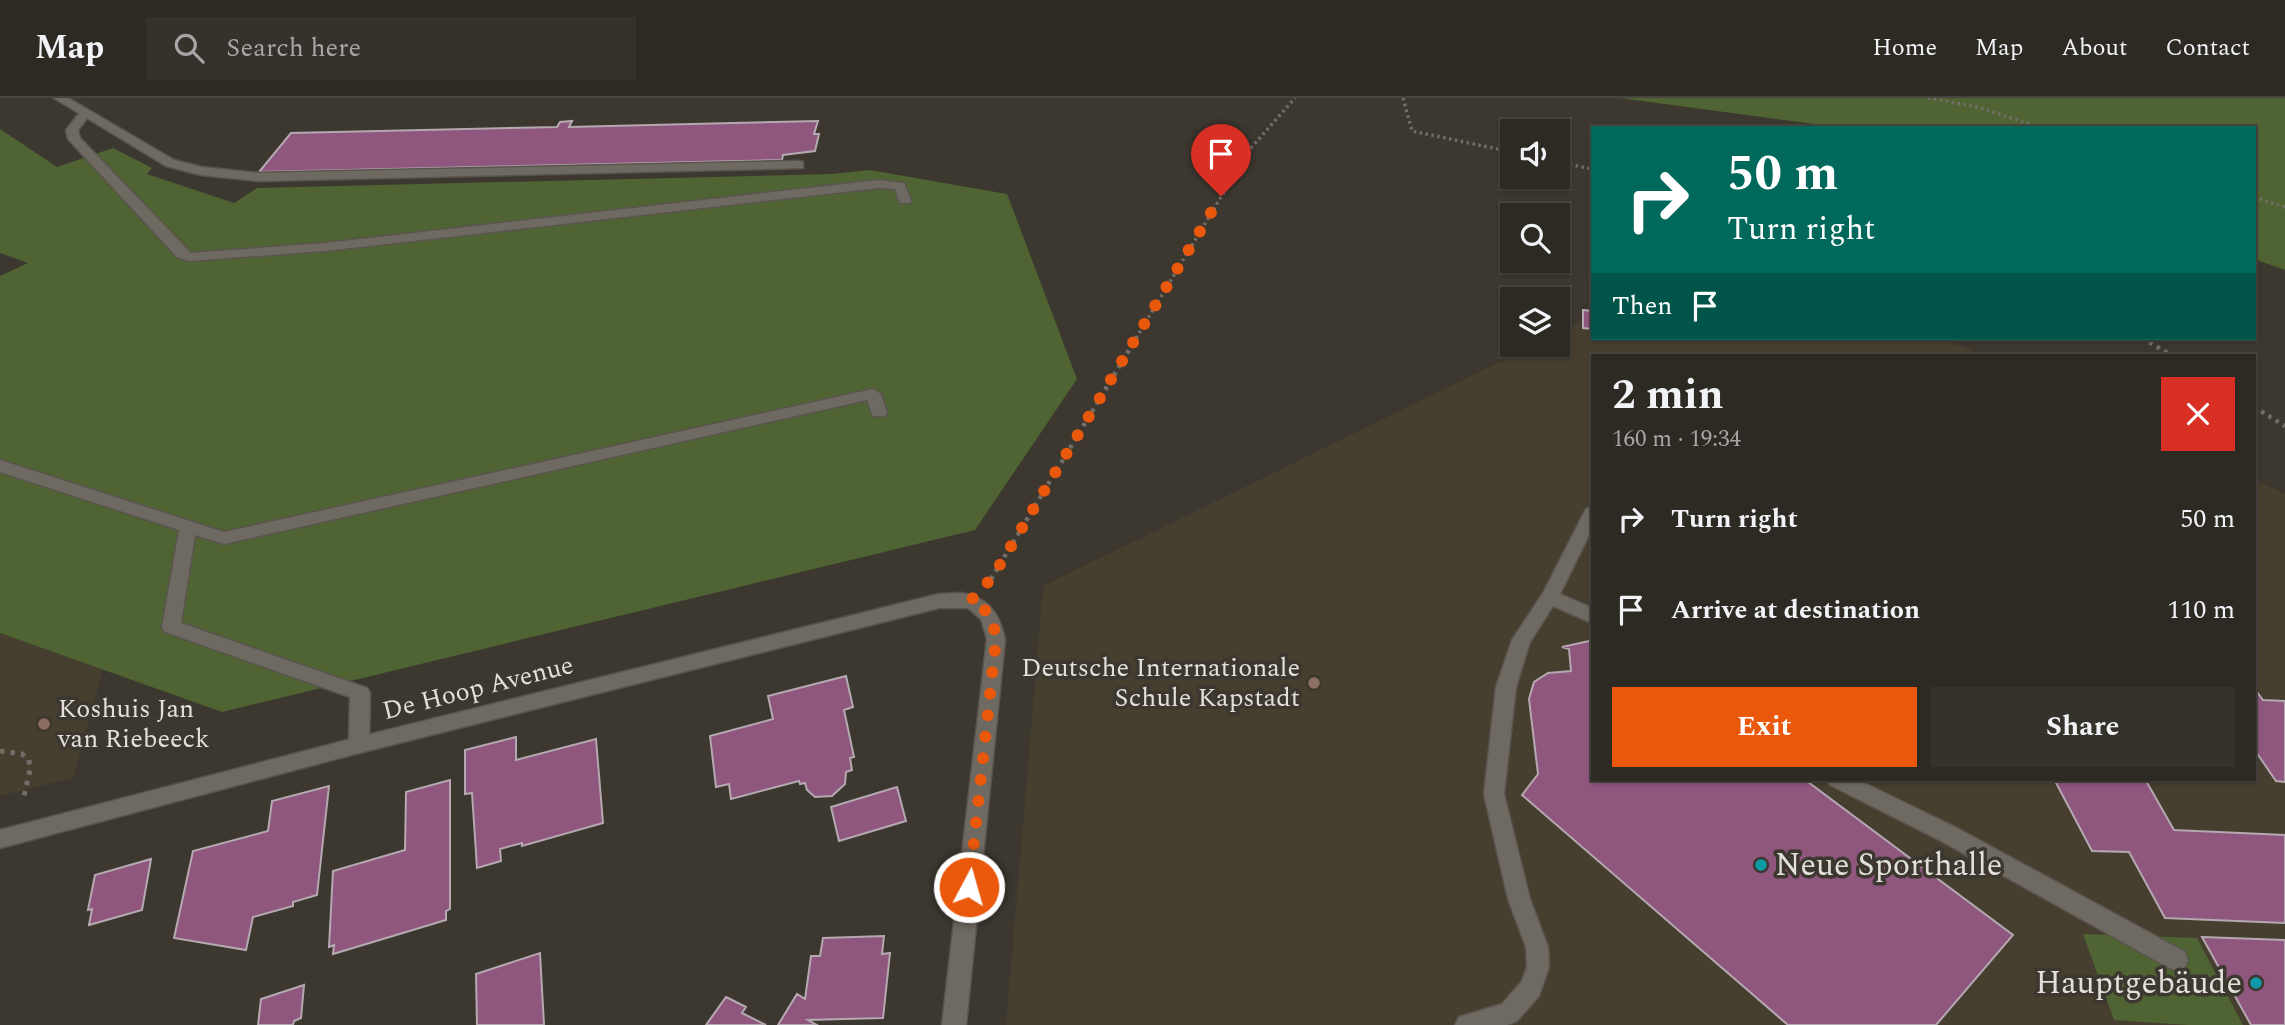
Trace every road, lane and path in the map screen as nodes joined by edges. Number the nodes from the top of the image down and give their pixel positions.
1 (60, 98) edge
2 (1295, 98) edge
3 (1403, 98) edge
4 (1928, 98) edge
5 (85, 113) junction
6 (2035, 126) edge
7 (1500, 149) edge
8 (1570, 164) edge
9 (799, 165) dead end
10 (1591, 169) edge
11 (2256, 198) edge
12 (905, 200) dead end
13 (2285, 207) edge
14 (2145, 340) edge
15 (2169, 354) edge
16 (2256, 408) edge
17 (879, 411) dead end
18 (2285, 426) edge
19 (0, 466) edge
20 (1591, 515) edge
21 (188, 524) junction
22 (1550, 597) junction
23 (970, 601) junction
24 (1591, 616) edge
25 (359, 745) junction
26 (0, 751) edge
27 (1841, 781) edge
28 (22, 803) dead end
29 (0, 839) edge
30 (2177, 960) dead end
31 (954, 1025) edge
32 (1467, 1025) edge

1 - 5 street
2 - 23 path
3 - 7 path
4 - 6 path
5 - 9 street
5 - 12 street
8 - 10 path
11 - 13 path
14 - 15 path
16 - 18 path
17 - 21 street
19 - 21 street
20 - 22 street
21 - 25 street
22 - 24 street
22 - 32 street
23 - 25 street, De Hoop Avenue
23 - 31 street
25 - 29 street, De Hoop Avenue
26 - 28 path
27 - 30 street

